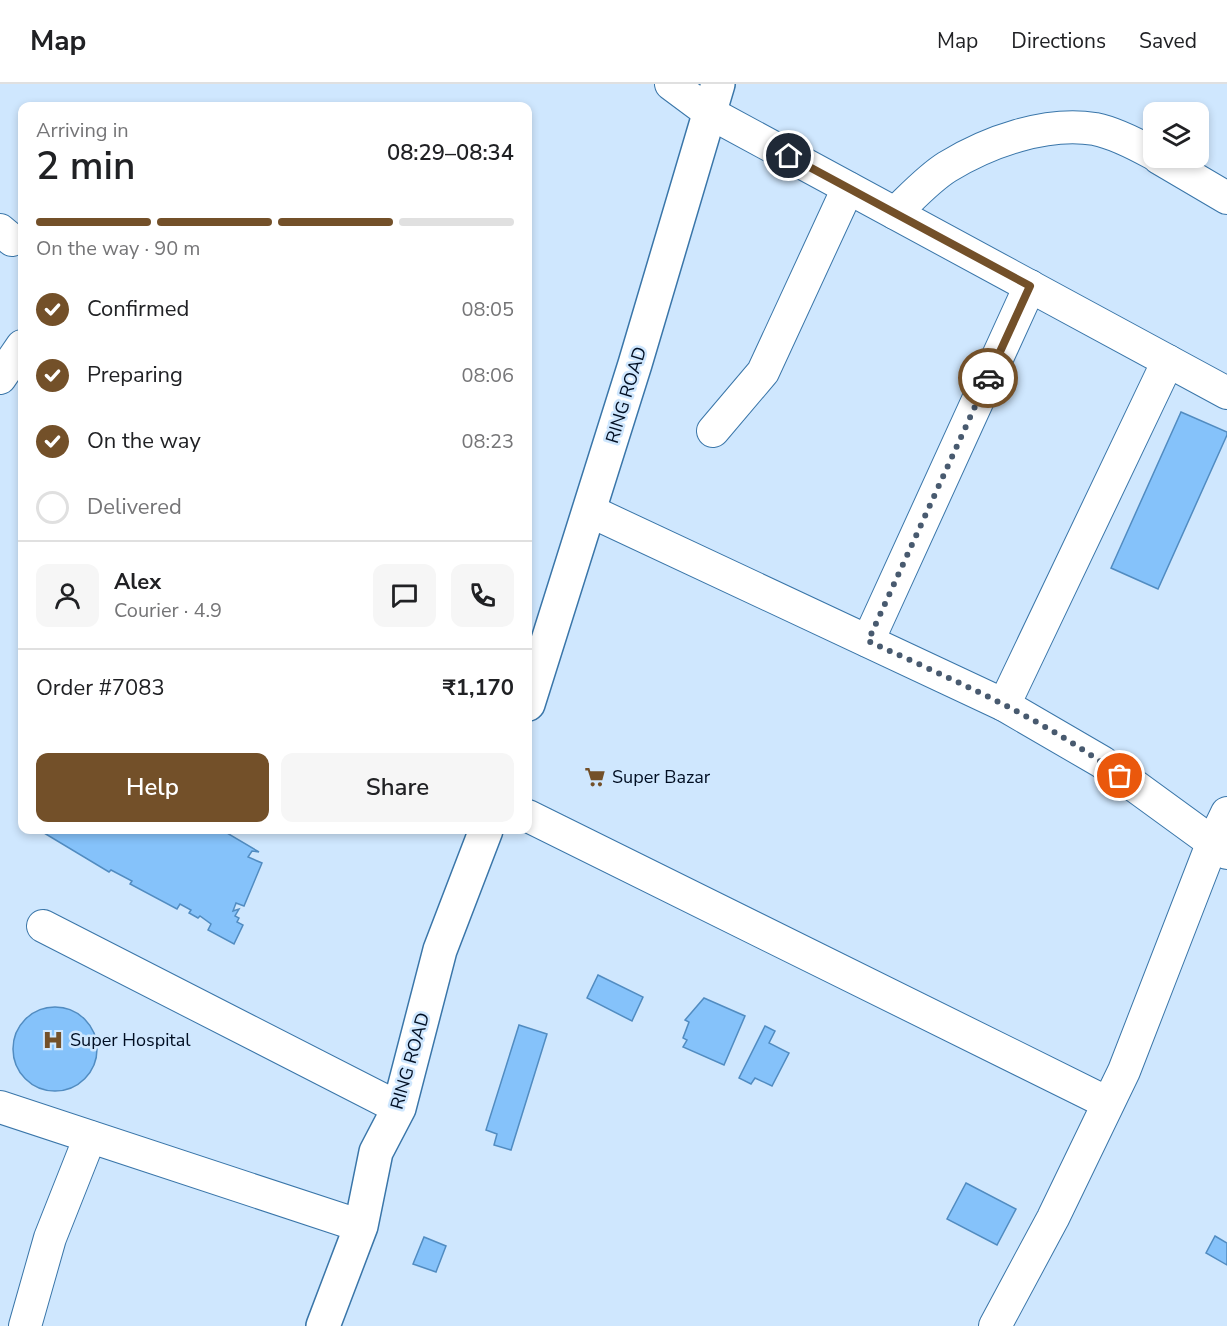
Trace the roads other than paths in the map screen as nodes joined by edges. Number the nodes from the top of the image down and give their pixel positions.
1 (671, 84) edge
2 (714, 99) edge
3 (1143, 149) edge
4 (1176, 168) edge
5 (848, 188) junction
6 (1227, 198) edge
7 (895, 213) junction
8 (1030, 286) junction
9 (18, 352) edge
10 (1168, 361) junction
11 (0, 378) edge
12 (1227, 393) edge
13 (713, 431) dead end
14 (590, 511) junction
15 (868, 641) junction
16 (532, 692) edge
17 (1004, 705) junction
18 (1227, 813) edge
19 (532, 818) edge
20 (484, 834) edge
21 (1220, 848) edge
22 (43, 926) dead end
23 (1108, 1103) junction
24 (0, 1107) edge
25 (399, 1108) junction
26 (90, 1137) junction
27 (361, 1226) junction
28 (25, 1326) edge
29 (323, 1326) edge
30 (994, 1326) edge

1 - 2 street
2 - 5 street
2 - 14 main road, RING ROAD
3 - 7 street
4 - 6 street
5 - 7 street
5 - 13 street
7 - 8 street
8 - 10 street
8 - 15 street
9 - 11 street
10 - 12 street
10 - 17 street
14 - 15 street
14 - 16 main road, RING ROAD
15 - 17 street
17 - 21 street
18 - 21 street
19 - 23 street
20 - 25 main road, RING ROAD
21 - 23 street
22 - 25 street
23 - 30 street
24 - 26 street
25 - 27 main road, RING ROAD
26 - 27 street
26 - 28 street
27 - 29 main road, RING ROAD

